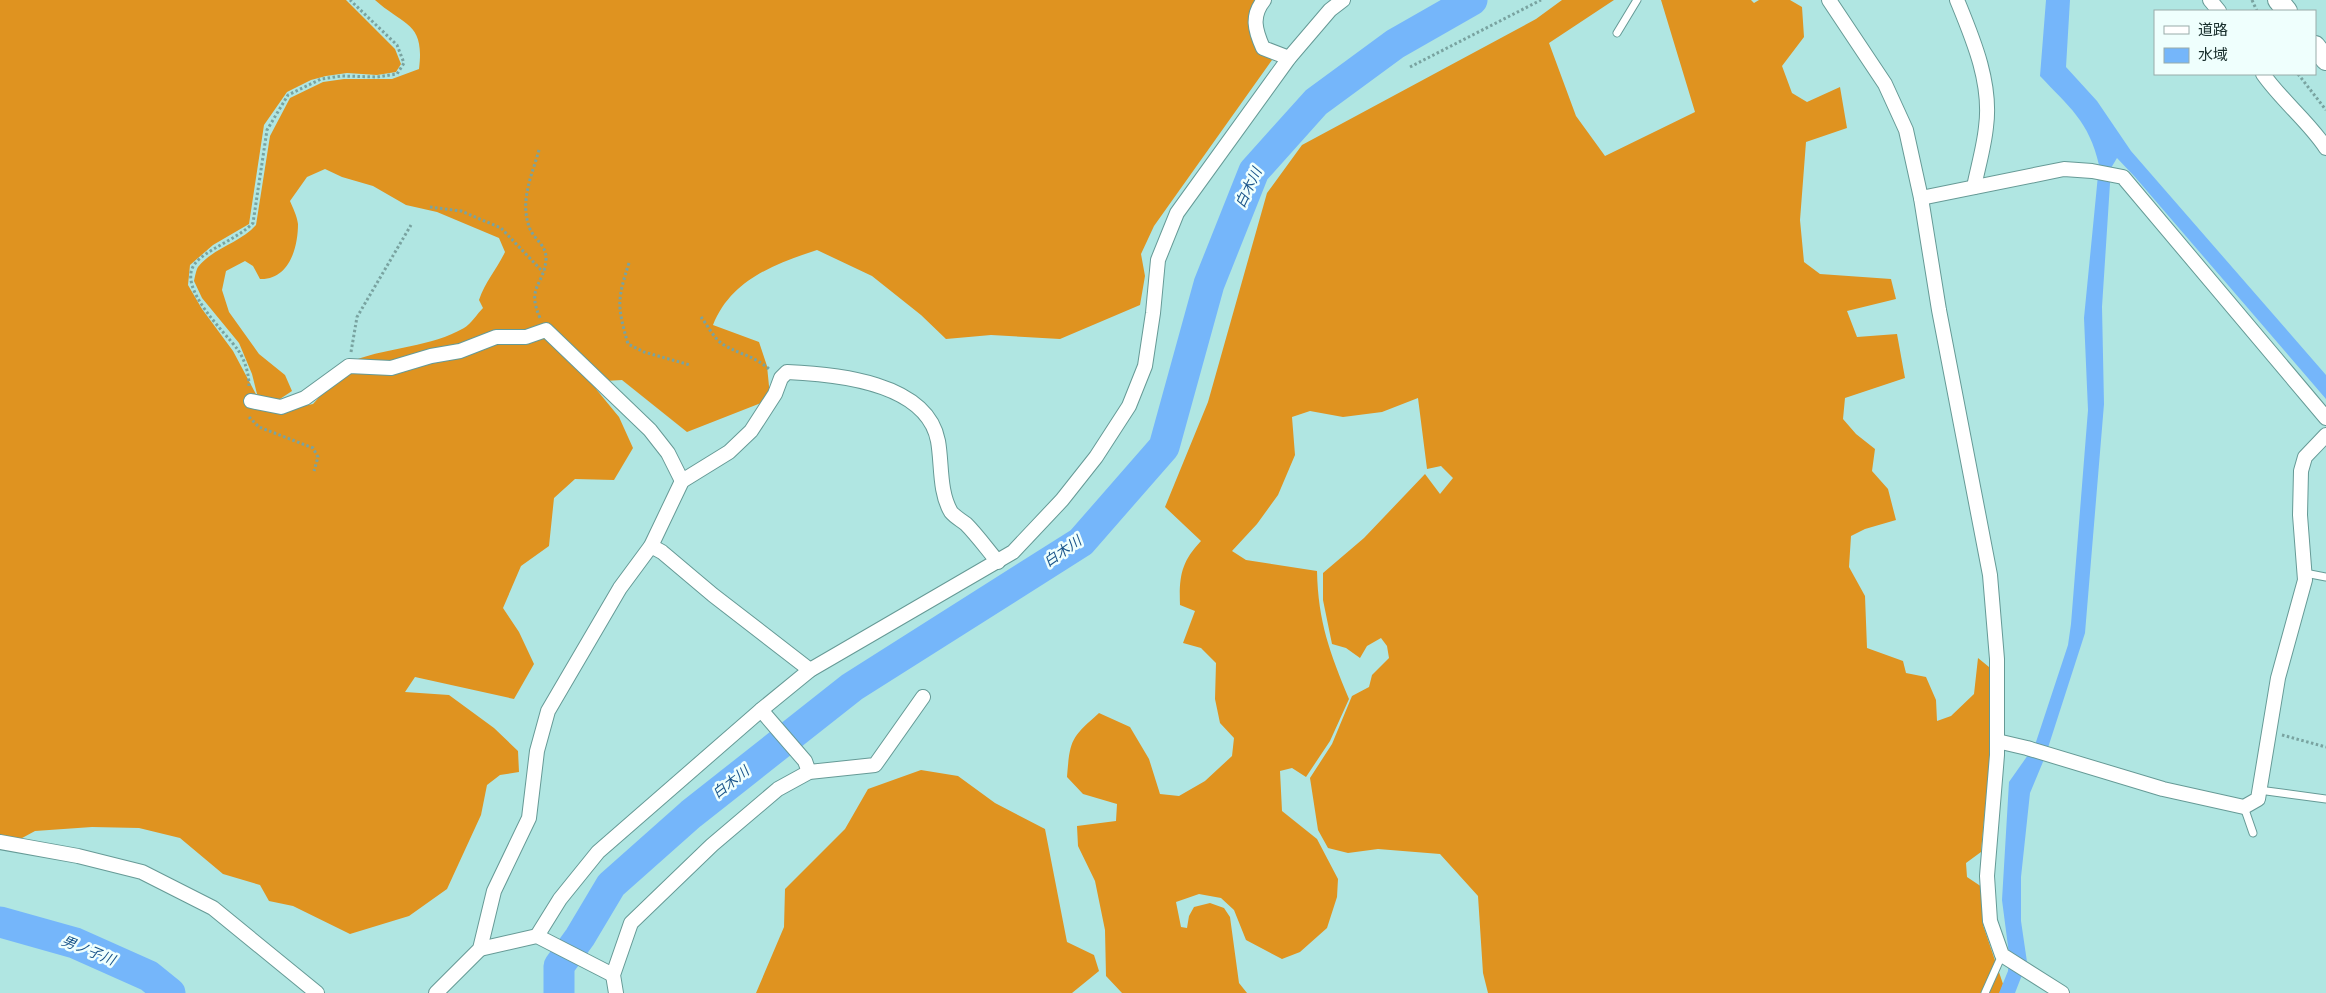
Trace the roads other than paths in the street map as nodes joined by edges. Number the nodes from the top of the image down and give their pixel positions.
1 (1264, 0) edge
2 (1343, 0) edge
3 (1637, 0) edge
4 (1829, 0) edge
5 (1957, 0) edge
6 (2210, 0) edge
7 (2278, 0) edge
8 (2218, 10) edge
9 (2286, 10) edge
10 (1617, 33) dead end
11 (2316, 47) edge
12 (1289, 58) junction
13 (2326, 60) edge
14 (2264, 75) edge
15 (2326, 148) edge
16 (1974, 187) junction
17 (1921, 198) junction
18 (250, 401) road end
19 (2326, 418) edge
20 (2326, 434) edge
21 (682, 481) junction
22 (651, 546) junction
23 (998, 562) junction
24 (2305, 573) junction
25 (2326, 577) edge
26 (810, 670) junction
27 (924, 697) dead end
28 (762, 710) junction
29 (1997, 741) junction
30 (807, 766) junction
31 (2259, 790) junction
32 (2326, 799) edge
33 (2244, 807) junction
34 (2253, 833) dead end
35 (0, 842) edge
36 (537, 936) junction
37 (480, 949) junction
38 (2002, 954) junction
39 (613, 975) junction
40 (317, 993) edge
41 (436, 993) edge
42 (616, 993) edge
43 (1985, 993) edge
44 (2062, 993) edge

1 - 12 street
2 - 12 street
3 - 10 lane
4 - 17 street
5 - 16 street
6 - 8 street
7 - 9 main road
11 - 13 main road
12 - 23 street
14 - 15 street
16 - 17 street
16 - 19 street
17 - 29 street
18 - 21 street
20 - 24 street
21 - 22 street
21 - 23 street
22 - 26 street
22 - 37 street
23 - 26 street
24 - 25 lane
24 - 31 street
26 - 28 street
27 - 30 street
28 - 30 street
28 - 36 street
29 - 33 street
29 - 38 street
30 - 39 street
31 - 32 lane
31 - 33 street
33 - 34 lane
35 - 40 street
36 - 37 street
36 - 39 street
37 - 41 street
38 - 43 lane
38 - 44 street
39 - 42 street

